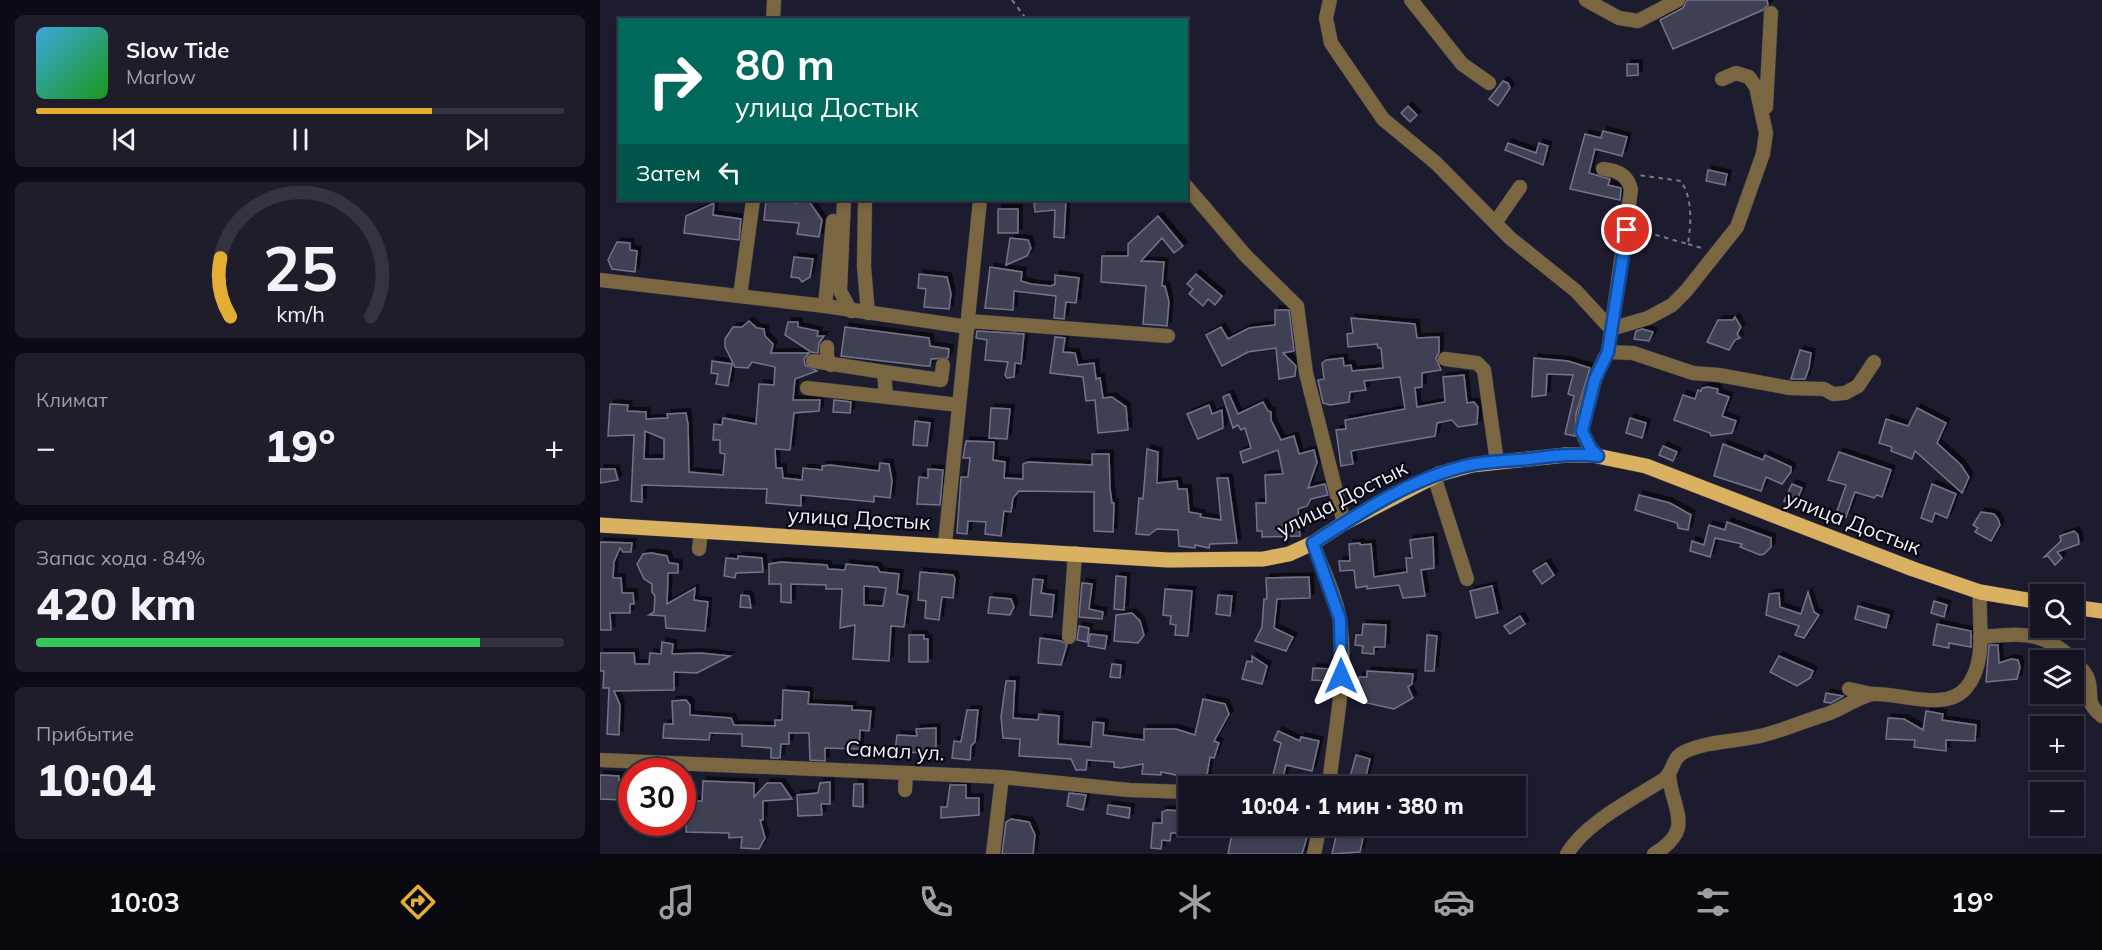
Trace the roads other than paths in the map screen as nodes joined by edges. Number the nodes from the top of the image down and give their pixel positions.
1 (774, 0) edge
2 (1330, 0) edge
3 (1411, 0) edge
4 (1586, 0) edge
5 (1678, 0) edge
6 (1771, 13) dead end
7 (772, 18) edge
8 (1769, 58) junction
9 (1736, 72) junction
10 (1722, 79) dead end
11 (1489, 83) dead end
12 (1766, 133) junction
13 (1603, 169) dead end
14 (1188, 188) edge
15 (1520, 188) dead end
16 (753, 201) edge
17 (835, 201) edge
18 (844, 201) edge
19 (865, 201) edge
20 (980, 201) edge
21 (1495, 223) junction
22 (600, 280) edge
23 (740, 296) junction
24 (825, 306) junction
25 (850, 311) junction
26 (868, 314) junction
27 (968, 324) junction
28 (1611, 330) junction
29 (1168, 336) dead end
30 (827, 347) dead end
31 (1608, 352) junction
32 (1445, 359) dead end
33 (813, 362) dead end
34 (1874, 362) dead end
35 (831, 365) junction
36 (943, 365) dead end
37 (884, 372) junction
38 (807, 388) dead end
39 (886, 396) junction
40 (959, 405) junction
41 (1598, 456) junction
42 (1497, 462) junction
43 (1434, 476) junction
44 (1344, 523) junction
45 (600, 525) edge
46 (701, 531) junction
47 (1313, 543) junction
48 (945, 544) junction
49 (699, 549) dead end
50 (1075, 553) junction
51 (1467, 579) dead end
52 (1980, 592) junction
53 (2030, 600) edge
54 (2084, 609) edge
55 (2102, 611) edge
56 (1068, 637) dead end
57 (1980, 638) junction
58 (1849, 689) dead end
59 (1872, 694) junction
60 (2102, 716) edge
61 (600, 760) edge
62 (906, 773) junction
63 (1669, 775) junction
64 (1329, 776) edge
65 (1002, 777) junction
66 (905, 790) dead end
67 (1178, 792) edge
68 (1318, 836) edge
69 (993, 854) edge
70 (1314, 854) edge
71 (1568, 854) edge
72 (1654, 854) edge

1 - 7 street
2 - 21 street
3 - 11 street
4 - 5 street
6 - 8 street
8 - 9 street
8 - 12 street
9 - 10 street
9 - 12 street
12 - 28 street
13 - 28 street
14 - 44 street
15 - 21 street
16 - 23 street
17 - 24 street
18 - 25 street
19 - 26 street
20 - 27 street
21 - 28 street
22 - 23 street
23 - 24 street
24 - 25 street
25 - 26 street
26 - 27 street
27 - 29 street
27 - 40 street
28 - 31 street
30 - 35 street
31 - 34 street
31 - 41 street
32 - 42 street
33 - 35 street
35 - 37 street
36 - 37 street
37 - 39 street
38 - 39 street
39 - 40 street
40 - 48 street
41 - 42 main road, улица Достык
41 - 52 main road, улица Достык
42 - 43 main road, улица Достык
43 - 44 main road, улица Достык
43 - 51 street
44 - 47 main road, улица Достык
45 - 46 main road, улица Достык
46 - 48 main road, улица Достык
46 - 49 street
47 - 50 main road, улица Достык
47 - 64 street
48 - 50 main road, улица Достык
50 - 56 street
52 - 53 main road, улица Достык
52 - 57 street
54 - 55 main road
57 - 59 street
57 - 60 street
58 - 59 street
59 - 63 street
61 - 62 street, Самал ул.
62 - 65 street, Самал ул.
62 - 66 street
63 - 71 street
63 - 72 street
65 - 67 street, Самал ул.
65 - 69 street
68 - 70 street

